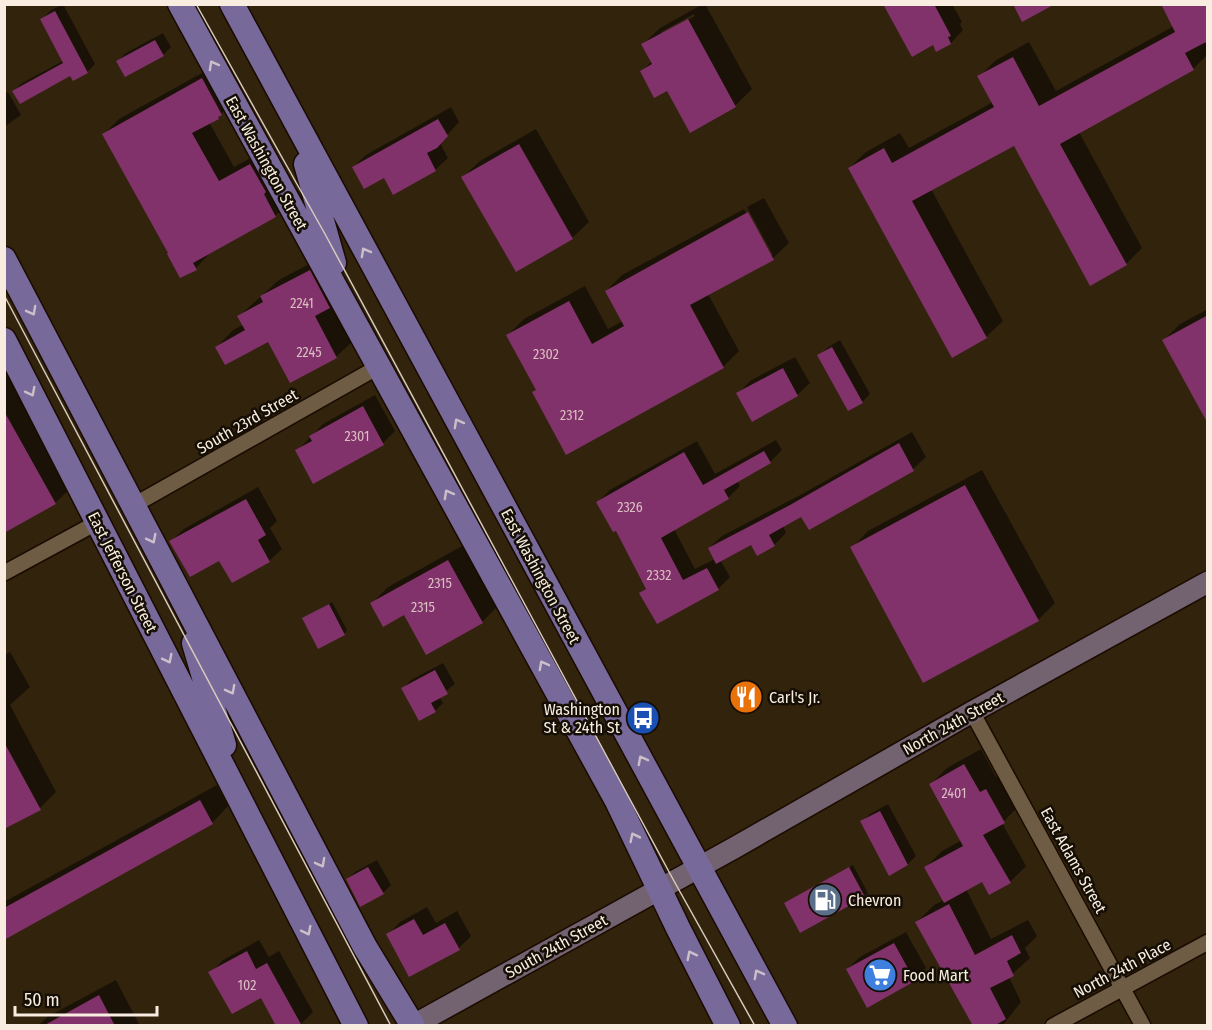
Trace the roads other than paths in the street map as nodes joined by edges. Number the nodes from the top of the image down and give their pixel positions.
1 (180, 4) edge
2 (232, 4) edge
3 (297, 127) junction
4 (4, 259) edge
5 (354, 322) junction
6 (4, 340) edge
7 (378, 367) junction
8 (134, 505) junction
9 (98, 522) junction
10 (4, 573) edge
11 (1208, 582) edge
12 (176, 586) junction
13 (972, 712) junction
14 (242, 805) junction
15 (700, 867) junction
16 (659, 890) junction
17 (1208, 942) edge
18 (1123, 988) junction
19 (413, 1025) edge
20 (357, 1026) edge
21 (729, 1026) edge
22 (785, 1026) edge
23 (1053, 1026) edge
24 (1143, 1026) edge

5 -> 1 main road, East Washington Street
2 - 3 main road, East Washington Street
3 - 5 main road, East Washington Street
15 -> 3 main road, East Washington Street
4 -> 8 main road, East Jefferson Street
5 - 7 main road, East Washington Street
6 -> 9 main road, East Jefferson Street
7 - 8 street, South 23rd Street
16 -> 7 main road, East Washington Street
8 -> 12 main road, East Jefferson Street
9 - 10 street
9 -> 14 main road, East Jefferson Street
11 - 13 main road, North 24th Street
12 - 14 main road, East Jefferson Street
12 -> 19 main road, East Jefferson Street
13 - 15 main road, North 24th Street
13 - 18 street, East Adams Street
14 -> 20 main road, East Jefferson Street
15 - 16 main road, South 24th Street
22 -> 15 main road, East Washington Street
16 - 19 main road, South 24th Street
21 -> 16 main road, East Washington Street
17 - 18 street, North 24th Place
18 - 23 street, North 24th Place
18 - 24 street, East Adams Street

